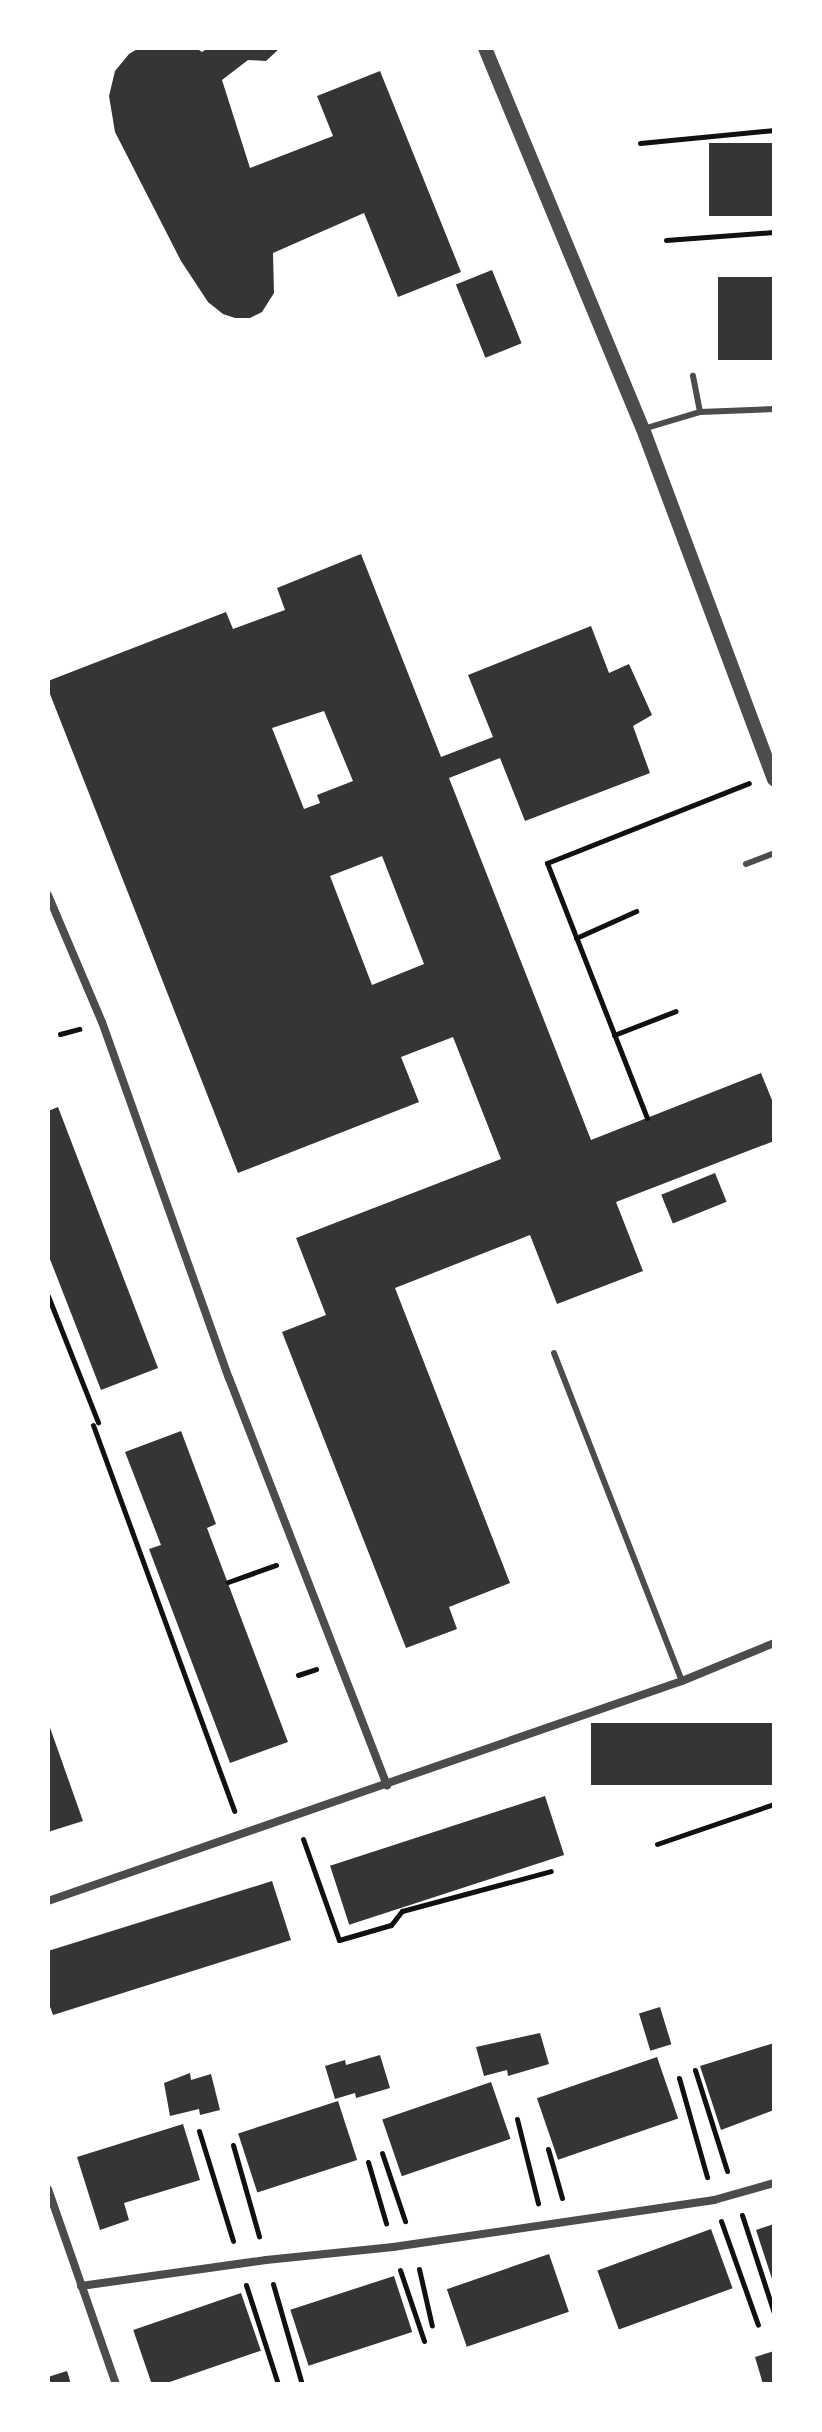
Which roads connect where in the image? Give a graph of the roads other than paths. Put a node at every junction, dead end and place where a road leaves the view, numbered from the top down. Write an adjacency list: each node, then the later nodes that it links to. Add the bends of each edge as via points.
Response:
1 (485, 48): 5 (street)
2 (693, 376): 4 (lane)
3 (774, 409): 4 (lane)
4 (700, 412): 5 (lane)
5 (643, 429): 6 (street)
6 (773, 777)
7 (774, 853): 8 (lane)
8 (746, 864)
9 (48, 895): 13 (street, via 102,1022 229,1378)
10 (554, 1353): 12 (lane)
11 (774, 1643): 12 (street)
12 (682, 1681): 13 (street)
13 (387, 1785): 14 (street)
14 (48, 1901)
15 (774, 2183): 17 (street, via 714,2200 569,2222)
16 (48, 2189): 17 (street)
17 (81, 2286): 18 (street)
18 (116, 2384)

